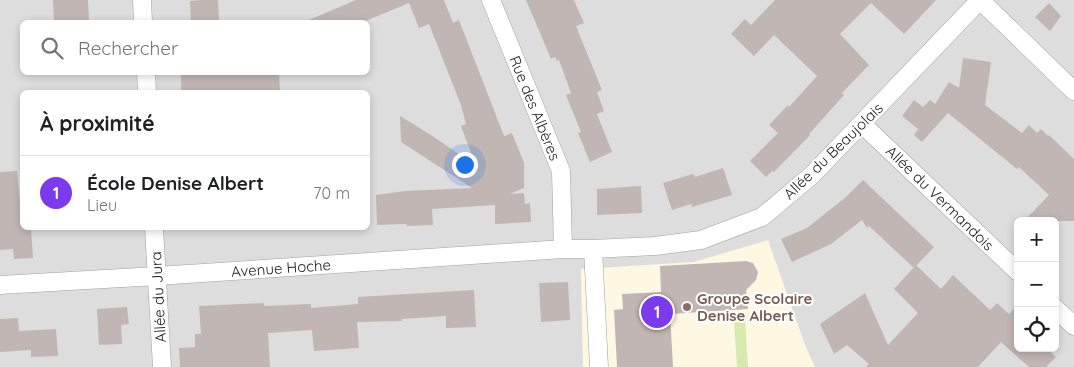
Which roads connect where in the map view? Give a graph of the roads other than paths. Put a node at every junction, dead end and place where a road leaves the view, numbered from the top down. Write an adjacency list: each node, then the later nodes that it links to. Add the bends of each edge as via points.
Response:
1 (142, 0): 4 (street)
2 (491, 0): 10 (street, Rue des Albères, via 561,171)
3 (980, 0): 7 (street); 8 (street, Allée du Beaujolais)
4 (143, 20)
5 (146, 75): 6 (street)
6 (147, 90)
7 (1074, 91)
8 (862, 124): 11 (street, Allée du Beaujolais, via 812,175 762,217 701,240); 12 (street, Allée du Vermandois)
9 (154, 230): 13 (street, Allée du Jura)
10 (563, 249): 11 (street, Allée du Beaujolais); 13 (street, Avenue Hoche)
11 (593, 249): 18 (street)
12 (1014, 268)
13 (156, 276): 14 (street, Avenue Hoche); 17 (street, Allée du Jura)
14 (0, 285)
15 (1059, 312): 16 (street)
16 (1074, 326)
17 (162, 367)
18 (598, 367)

